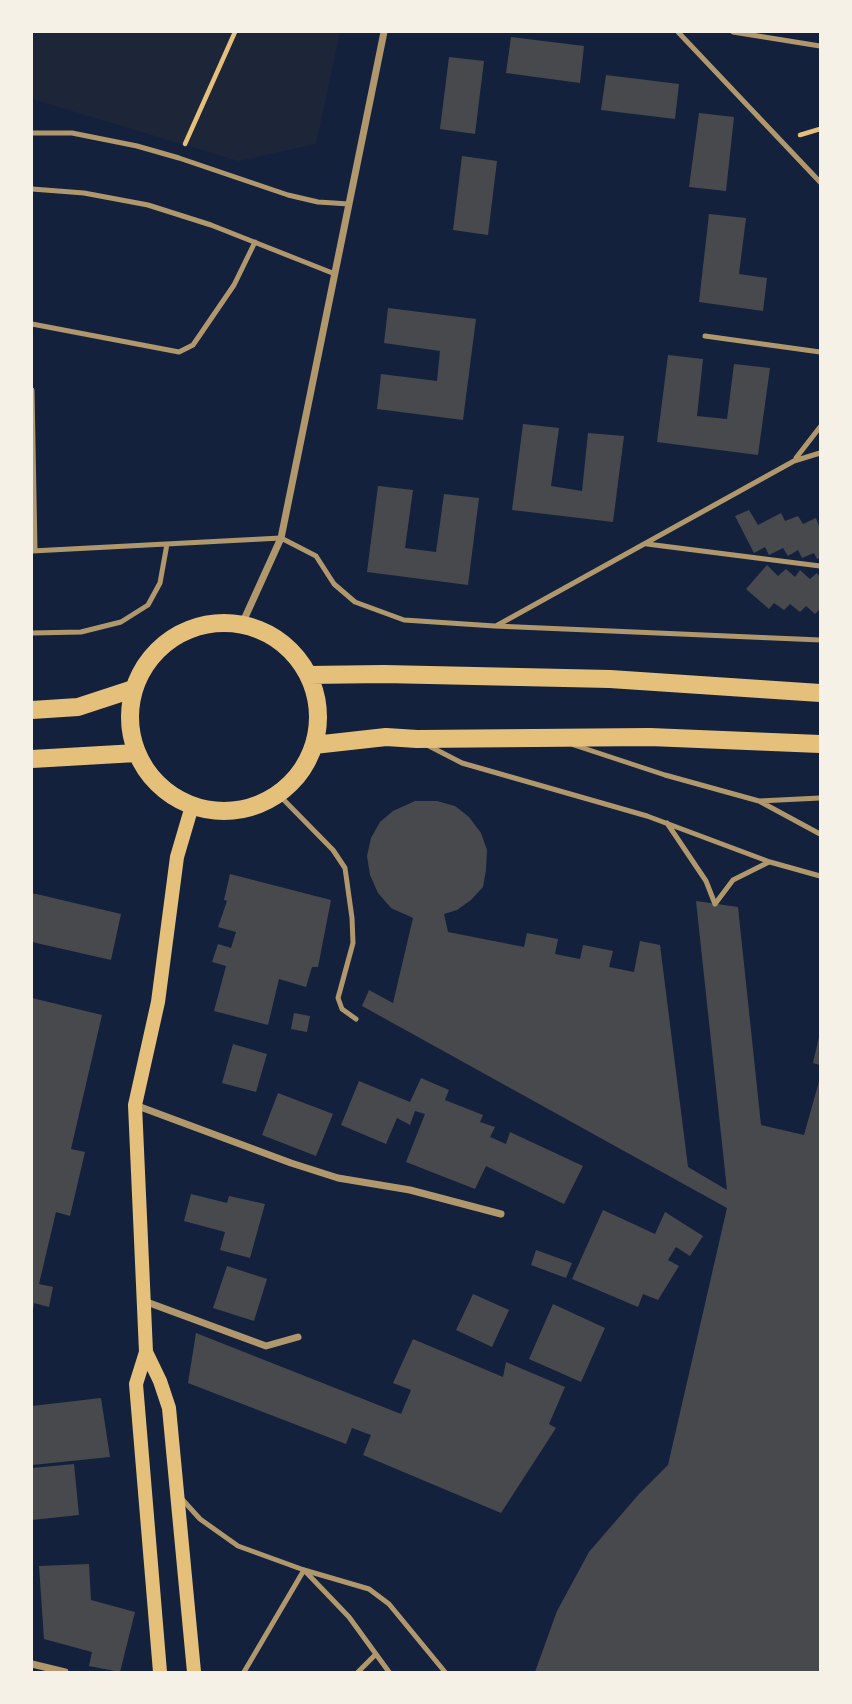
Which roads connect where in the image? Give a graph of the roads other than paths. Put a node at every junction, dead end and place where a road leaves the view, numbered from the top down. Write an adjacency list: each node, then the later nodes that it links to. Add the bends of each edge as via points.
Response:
1 (384, 32): 8 (street)
2 (678, 32): 6 (lane)
3 (733, 32): 4 (lane)
4 (821, 46)
5 (32, 133): 8 (lane, via 72,134 137,146 288,195)
6 (821, 182)
7 (32, 189): 9 (lane, via 148,205)
8 (349, 204): 10 (street)
9 (255, 242): 10 (lane); 11 (lane, via 193,345 179,352)
10 (335, 274): 19 (street)
11 (32, 324)
12 (705, 336): 13 (lane)
13 (820, 353)
14 (32, 390): 16 (lane)
15 (821, 427): 18 (lane)
16 (32, 449): 22 (lane)
17 (821, 453): 18 (lane)
18 (794, 461): 21 (lane)
19 (281, 538): 20 (lane); 24 (street); 25 (lane, via 316,556 334,584 355,602 404,620)
20 (167, 544): 22 (lane); 26 (lane, via 160,583 148,605 121,622 81,632)
21 (645, 544): 23 (lane); 25 (lane)
22 (33, 551)
23 (821, 566)
24 (242, 624): 28 (main road, via 281,642); 29 (main road, via 204,625 169,639 143,666)
25 (495, 626): 27 (lane)
26 (32, 633)
27 (821, 640)
28 (308, 675): 30 (main road, via 597,678); 35 (main road, via 318,710)
29 (133, 689): 31 (main road, via 78,707); 36 (main road, via 129,722)
30 (821, 693)
31 (32, 710)
32 (551, 737): 33 (main road); 34 (main road); 40 (lane)
33 (417, 739): 35 (main road, via 386,737); 42 (lane, via 462,764)
34 (821, 744)
35 (314, 745): 38 (main road, via 300,773)
36 (136, 753): 37 (main road); 41 (main road, via 153,780)
37 (32, 759)
38 (278, 794): 41 (main road, via 237,811); 46 (lane, via 345,868 353,943 338,998 342,1009)
39 (821, 798): 40 (lane)
40 (759, 801): 43 (lane)
41 (192, 806): 47 (main road, via 177,857 158,1002)
42 (667, 823): 44 (lane); 44 (lane, via 700,871 715,905 733,880)
43 (821, 834)
44 (770, 862): 45 (lane)
45 (821, 876)
46 (356, 1019)
47 (135, 1105): 48 (street, via 338,1178 410,1190); 49 (main road)
48 (501, 1214)
49 (144, 1301): 50 (street, via 266,1346); 51 (main road)
50 (298, 1337)
51 (146, 1352): 52 (main road, via 169,1408); 57 (main road, via 136,1384)
52 (178, 1495): 53 (lane, via 200,1519 238,1546); 58 (main road)
53 (303, 1570): 54 (lane, via 349,1617); 59 (lane); 62 (lane, via 369,1589 389,1604)
54 (376, 1654): 60 (lane); 61 (lane)
55 (32, 1664): 56 (street)
56 (65, 1672)
57 (160, 1672)
58 (194, 1672)
59 (244, 1672)
60 (358, 1672)
61 (389, 1672)
62 (445, 1672)

